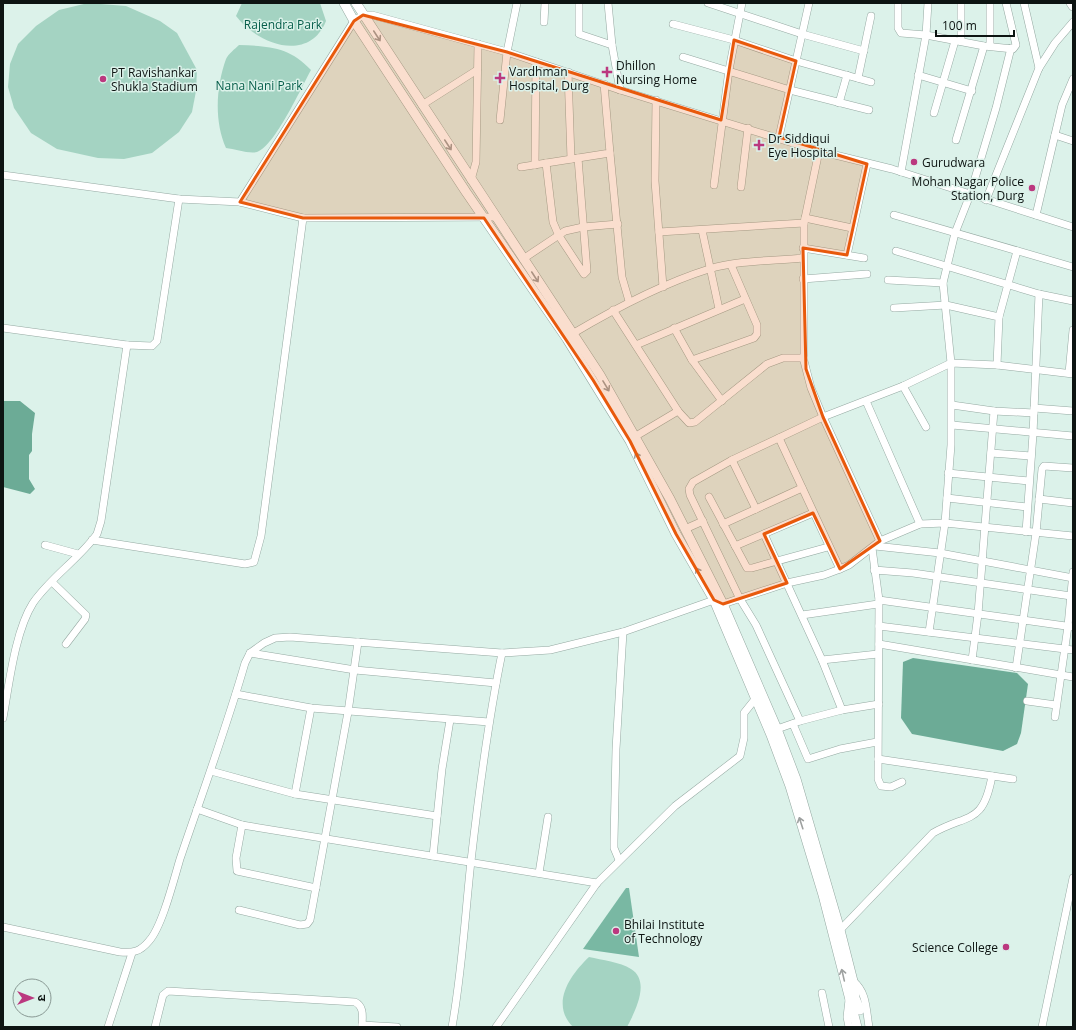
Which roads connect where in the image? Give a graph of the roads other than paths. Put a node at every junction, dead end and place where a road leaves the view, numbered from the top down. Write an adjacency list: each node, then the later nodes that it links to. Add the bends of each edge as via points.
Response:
1 (344, 3): 21 (main road)
2 (356, 3): 19 (main road)
3 (517, 3): 34 (street)
4 (545, 3): 22 (street)
5 (579, 3): 30 (street, via 579,34)
6 (608, 3): 30 (street)
7 (708, 3): 18 (street)
8 (809, 3): 25 (street)
9 (898, 3): 26 (street, via 899,31 905,34)
10 (928, 3): 26 (street)
11 (961, 3): 28 (street)
12 (990, 3): 31 (street)
13 (1006, 3): 32 (street, via 1016,45)
14 (1024, 3): 38 (street)
15 (1071, 3): 17 (main road)
16 (742, 5): 18 (street)
17 (1073, 6)
18 (740, 14): 25 (street); 27 (street)
19 (363, 15): 21 (street); 29 (street, via 372,15); 54 (main road, one-way to 54)
20 (871, 16): 33 (street)
21 (354, 21): 79 (street); 84 (main road)
22 (544, 22)
23 (1073, 22): 38 (street)
24 (673, 24): 27 (street)
25 (802, 34): 33 (street); 36 (street)
26 (926, 35): 28 (street); 43 (street)
27 (734, 40): 36 (street); 40 (street)
28 (958, 41): 31 (street); 47 (street)
29 (478, 44): 34 (street); 39 (street)
30 (612, 45): 49 (street)
31 (987, 46): 32 (street); 51 (street)
32 (1011, 48): 76 (street)
33 (864, 51): 44 (street)
34 (507, 52): 37 (street); 57 (street)
35 (683, 57): 40 (street)
36 (796, 61): 42 (street); 50 (street)
37 (536, 62): 41 (street); 69 (street)
38 (1039, 68): 78 (street)
39 (477, 70): 54 (street); 73 (street, via 476,162)
40 (729, 70): 50 (street); 58 (street)
41 (568, 72): 48 (street); 66 (street)
42 (847, 75): 44 (street); 53 (street)
43 (918, 75): 47 (street); 71 (street)
44 (858, 78): 46 (street)
45 (1073, 79): 60 (street, via 1062,105)
46 (871, 82)
47 (944, 82): 51 (street); 56 (street)
48 (604, 84): 49 (street); 65 (street)
49 (620, 90): 52 (street)
50 (790, 90): 53 (street); 61 (street)
51 (972, 91): 62 (street)
52 (656, 100): 58 (street); 91 (street, via 655,181)
53 (839, 103): 55 (street)
54 (422, 105): 73 (main road, one-way to 73)
55 (869, 110)
56 (934, 113)
57 (500, 120)
58 (721, 120): 59 (street); 74 (street)
59 (748, 128): 61 (street); 75 (street)
60 (1055, 135): 63 (street); 81 (street)
61 (779, 137): 64 (street)
62 (956, 140)
63 (1073, 141)
64 (819, 151): 68 (street); 85 (street)
65 (610, 153): 66 (street); 86 (street)
66 (574, 158): 67 (street); 87 (street)
67 (546, 163): 69 (street); 93 (street, via 550,209)
68 (867, 164): 71 (street); 89 (street)
69 (535, 165): 70 (street)
70 (521, 167)
71 (901, 172): 76 (street)
72 (3, 175): 77 (street)
73 (471, 180): 82 (main road)
74 (714, 185)
75 (741, 187)
76 (970, 194): 78 (street); 92 (street)
77 (179, 199): 79 (street); 124 (street, via 157,341 152,346)
78 (986, 200): 81 (street)
79 (240, 202): 83 (street)
80 (894, 215): 92 (street)
81 (1036, 215): 88 (street)
82 (497, 217): 84 (street); 100 (main road)
83 (303, 218): 84 (street); 173 (street, via 260,536 254,562 245,564)
84 (484, 218): 193 (main road, one-way to 84, via 676,534 630,441 567,339)
85 (804, 220): 89 (street); 90 (street); 94 (street)
86 (618, 224): 87 (street); 113 (street, via 622,277)
87 (584, 227): 93 (street, via 565,231); 93 (street, via 586,274 582,273)
88 (1073, 227)
89 (852, 228): 97 (street)
90 (702, 230): 91 (street); 104 (street)
91 (659, 232): 110 (street)
92 (955, 233): 96 (street); 102 (street)
93 (559, 236): 100 (street)
94 (803, 248): 97 (street); 98 (street)
95 (896, 251): 102 (street)
96 (1017, 251): 103 (street); 109 (street)
97 (847, 255): 99 (street)
98 (803, 258): 101 (street); 106 (street)
99 (864, 258)
100 (523, 259): 123 (main road, one-way to 123)
101 (730, 265): 104 (street); 112 (street)
102 (946, 265): 108 (street); 109 (street)
103 (1073, 267)
104 (710, 269): 110 (street); 117 (street)
105 (867, 274): 106 (street)
106 (803, 279): 127 (street)
107 (888, 280): 108 (street)
108 (943, 283): 115 (street)
109 (1007, 284): 111 (street); 119 (street)
110 (663, 287): 113 (street)
111 (1039, 294): 114 (street); 130 (street)
112 (745, 299): 117 (street); 126 (street, via 757,325 756,336)
113 (629, 301): 118 (street)
114 (1073, 301)
115 (946, 306): 116 (street); 119 (street); 128 (street)
116 (894, 308)
117 (719, 309): 121 (street)
118 (613, 310): 123 (street); 125 (street)
119 (999, 316): 129 (street)
120 (3, 328): 124 (street)
121 (674, 328): 125 (street); 126 (street)
122 (1073, 330): 131 (street)
123 (572, 334): 145 (main road, one-way to 145)
124 (127, 345): 173 (street, via 100,521 97,534)
125 (636, 345): 136 (street)
126 (692, 360): 133 (street)
127 (804, 360): 133 (street, via 783,358 767,364); 140 (street, via 810,388)
128 (951, 363): 129 (street); 132 (street); 135 (street)
129 (997, 365): 130 (street)
130 (1036, 371): 131 (street); 138 (street)
131 (1071, 374)
132 (903, 386): 134 (street); 142 (street)
133 (722, 401): 136 (street, via 692,423 686,421)
134 (866, 401): 140 (street); 167 (street)
135 (952, 405): 137 (street); 141 (street)
136 (678, 411): 145 (street)
137 (994, 411): 138 (street); 143 (street)
138 (1034, 411): 139 (street); 144 (street)
139 (1073, 411)
140 (823, 417): 147 (street); 175 (street)
141 (952, 425): 143 (street); 152 (street)
142 (926, 427)
143 (993, 429): 144 (street); 148 (street)
144 (1033, 434): 146 (street); 149 (street)
145 (636, 436): 165 (main road)
146 (1073, 436)
147 (779, 438): 150 (street); 155 (street)
148 (991, 452): 149 (street); 153 (street)
149 (1031, 456): 154 (street)
150 (732, 460): 162 (street); 165 (street, via 690,485)
151 (1073, 468): 158 (street, via 1042,467)
152 (948, 473): 153 (street); 157 (street)
153 (989, 477): 154 (street); 159 (street)
154 (1029, 481): 161 (street)
155 (802, 488): 162 (street); 163 (street)
156 (709, 497): 166 (street)
157 (947, 498): 159 (street); 164 (street)
158 (1039, 499): 160 (street); 170 (street)
159 (987, 503): 161 (street); 168 (street)
160 (1073, 503)
161 (1028, 507): 169 (street)
162 (756, 509): 166 (street)
163 (813, 513): 171 (street); 177 (street)
164 (945, 523): 167 (street); 168 (street); 178 (street)
165 (695, 524): 192 (street); 193 (main road)
166 (723, 524): 176 (street)
167 (920, 524): 175 (street)
168 (985, 527): 169 (street); 181 (street)
169 (1026, 532): 170 (street)
170 (1036, 533): 172 (street); 184 (street)
171 (764, 534): 176 (street); 180 (street)
172 (1073, 536)
173 (92, 540): 179 (street)
174 (45, 545): 179 (street)
175 (876, 545): 178 (street); 182 (street); 183 (street)
176 (735, 546): 180 (street, via 747,568)
177 (828, 547): 180 (street); 182 (street)
178 (940, 553): 181 (street); 186 (street)
179 (78, 554): 187 (street)
180 (777, 561): 188 (street)
181 (981, 561): 184 (street); 189 (street)
182 (840, 569): 188 (street)
183 (874, 570): 186 (street); 194 (street)
184 (1029, 570): 185 (street); 190 (street)
185 (1073, 576): 191 (street)
186 (937, 577): 189 (street); 195 (street)
187 (52, 582): 206 (street, via 86,615 85,620); 229 (street, via 33,604 25,620 16,648)
188 (787, 583): 192 (street); 197 (street)
189 (980, 584): 190 (street); 196 (street)
190 (1028, 591): 191 (street); 198 (street)
191 (1072, 596): 200 (street)
192 (740, 599): 193 (street); 232 (street, via 756,625)
193 (719, 602): 201 (street); 221 (main road); 233 (main road)
194 (878, 602): 195 (street); 197 (street); 199 (street)
195 (932, 607): 196 (street); 202 (street)
196 (978, 614): 198 (street); 203 (street)
197 (802, 615): 213 (street)
198 (1023, 620): 200 (street); 205 (street)
199 (879, 626): 202 (street); 207 (street)
200 (1071, 627): 208 (street)
201 (623, 632): 211 (street, via 550,650); 248 (street, via 614,841 614,848)
202 (929, 632): 203 (street)
203 (975, 638): 205 (street); 214 (street)
204 (358, 642): 210 (street, via 310,637 275,638); 211 (street); 216 (street)
205 (1020, 643): 208 (street); 215 (street)
206 (66, 644)
207 (879, 644): 212 (street); 214 (street)
208 (1065, 649): 209 (street); 217 (street)
209 (1073, 650)
210 (250, 653): 216 (street); 220 (street)
211 (502, 653): 219 (street)
212 (878, 654): 213 (street); 223 (street)
213 (822, 660): 226 (street)
214 (972, 660): 215 (street)
215 (1016, 668): 217 (street)
216 (355, 670): 219 (street); 227 (street)
217 (1061, 675): 218 (street); 224 (street)
218 (1073, 677)
219 (496, 682): 231 (street)
220 (236, 694): 225 (street); 236 (street)
221 (756, 698): 248 (street, via 744,713 744,738 740,756 675,806); 260 (main road, one-way to 221, via 823,895 790,786)
222 (1027, 701): 224 (street)
223 (879, 704): 226 (street); 234 (street)
224 (1056, 705): 228 (street)
225 (311, 708): 227 (street); 240 (street)
226 (842, 710): 232 (street)
227 (348, 712): 230 (street); 241 (street)
228 (1055, 717)
229 (3, 718)
230 (450, 720): 231 (street); 243 (street)
231 (489, 722): 249 (street)
232 (797, 722): 233 (street); 234 (street, via 808,759 840,749)
233 (777, 729): 256 (main road, via 796,779)
234 (877, 742): 235 (street)
235 (878, 759): 237 (street); 239 (street, via 878,779 881,786 890,787)
236 (211, 771): 240 (street); 242 (street)
237 (992, 776): 238 (street); 256 (street, via 986,802 982,808 963,822 933,833)
238 (1013, 779)
239 (902, 782)
240 (295, 794): 241 (street)
241 (331, 799): 243 (street); 246 (street)
242 (197, 809): 245 (street); 257 (street, via 151,940 141,950)
243 (437, 816): 247 (street)
244 (548, 816): 250 (street)
245 (242, 825): 246 (street); 253 (street, via 236,858 237,871)
246 (325, 840): 247 (street); 253 (street)
247 (433, 856): 249 (street)
248 (620, 860): 252 (street)
249 (471, 862): 250 (street); 267 (street, via 465,935)
250 (539, 873): 252 (street)
251 (1073, 878): 263 (street)
252 (597, 883): 268 (street)
253 (316, 888): 254 (street, via 310,920 303,925)
254 (239, 910)
255 (3, 927): 257 (street)
256 (840, 930): 258 (main road)
257 (132, 953): 264 (street)
258 (853, 981): 261 (main road); 273 (street, via 864,993)
259 (822, 993): 269 (street)
260 (849, 1000): 261 (main road); 270 (street)
261 (857, 1011): 271 (main road); 272 (main road)
262 (362, 1026): 265 (street, via 361,1006 352,1002 168,991 164,995); 266 (street)
263 (1042, 1026)
264 (108, 1027)
265 (155, 1027)
266 (397, 1027)
267 (452, 1027)
268 (496, 1027)
269 (829, 1027)
270 (849, 1027)
271 (857, 1027)
272 (863, 1027)
273 (869, 1027)

